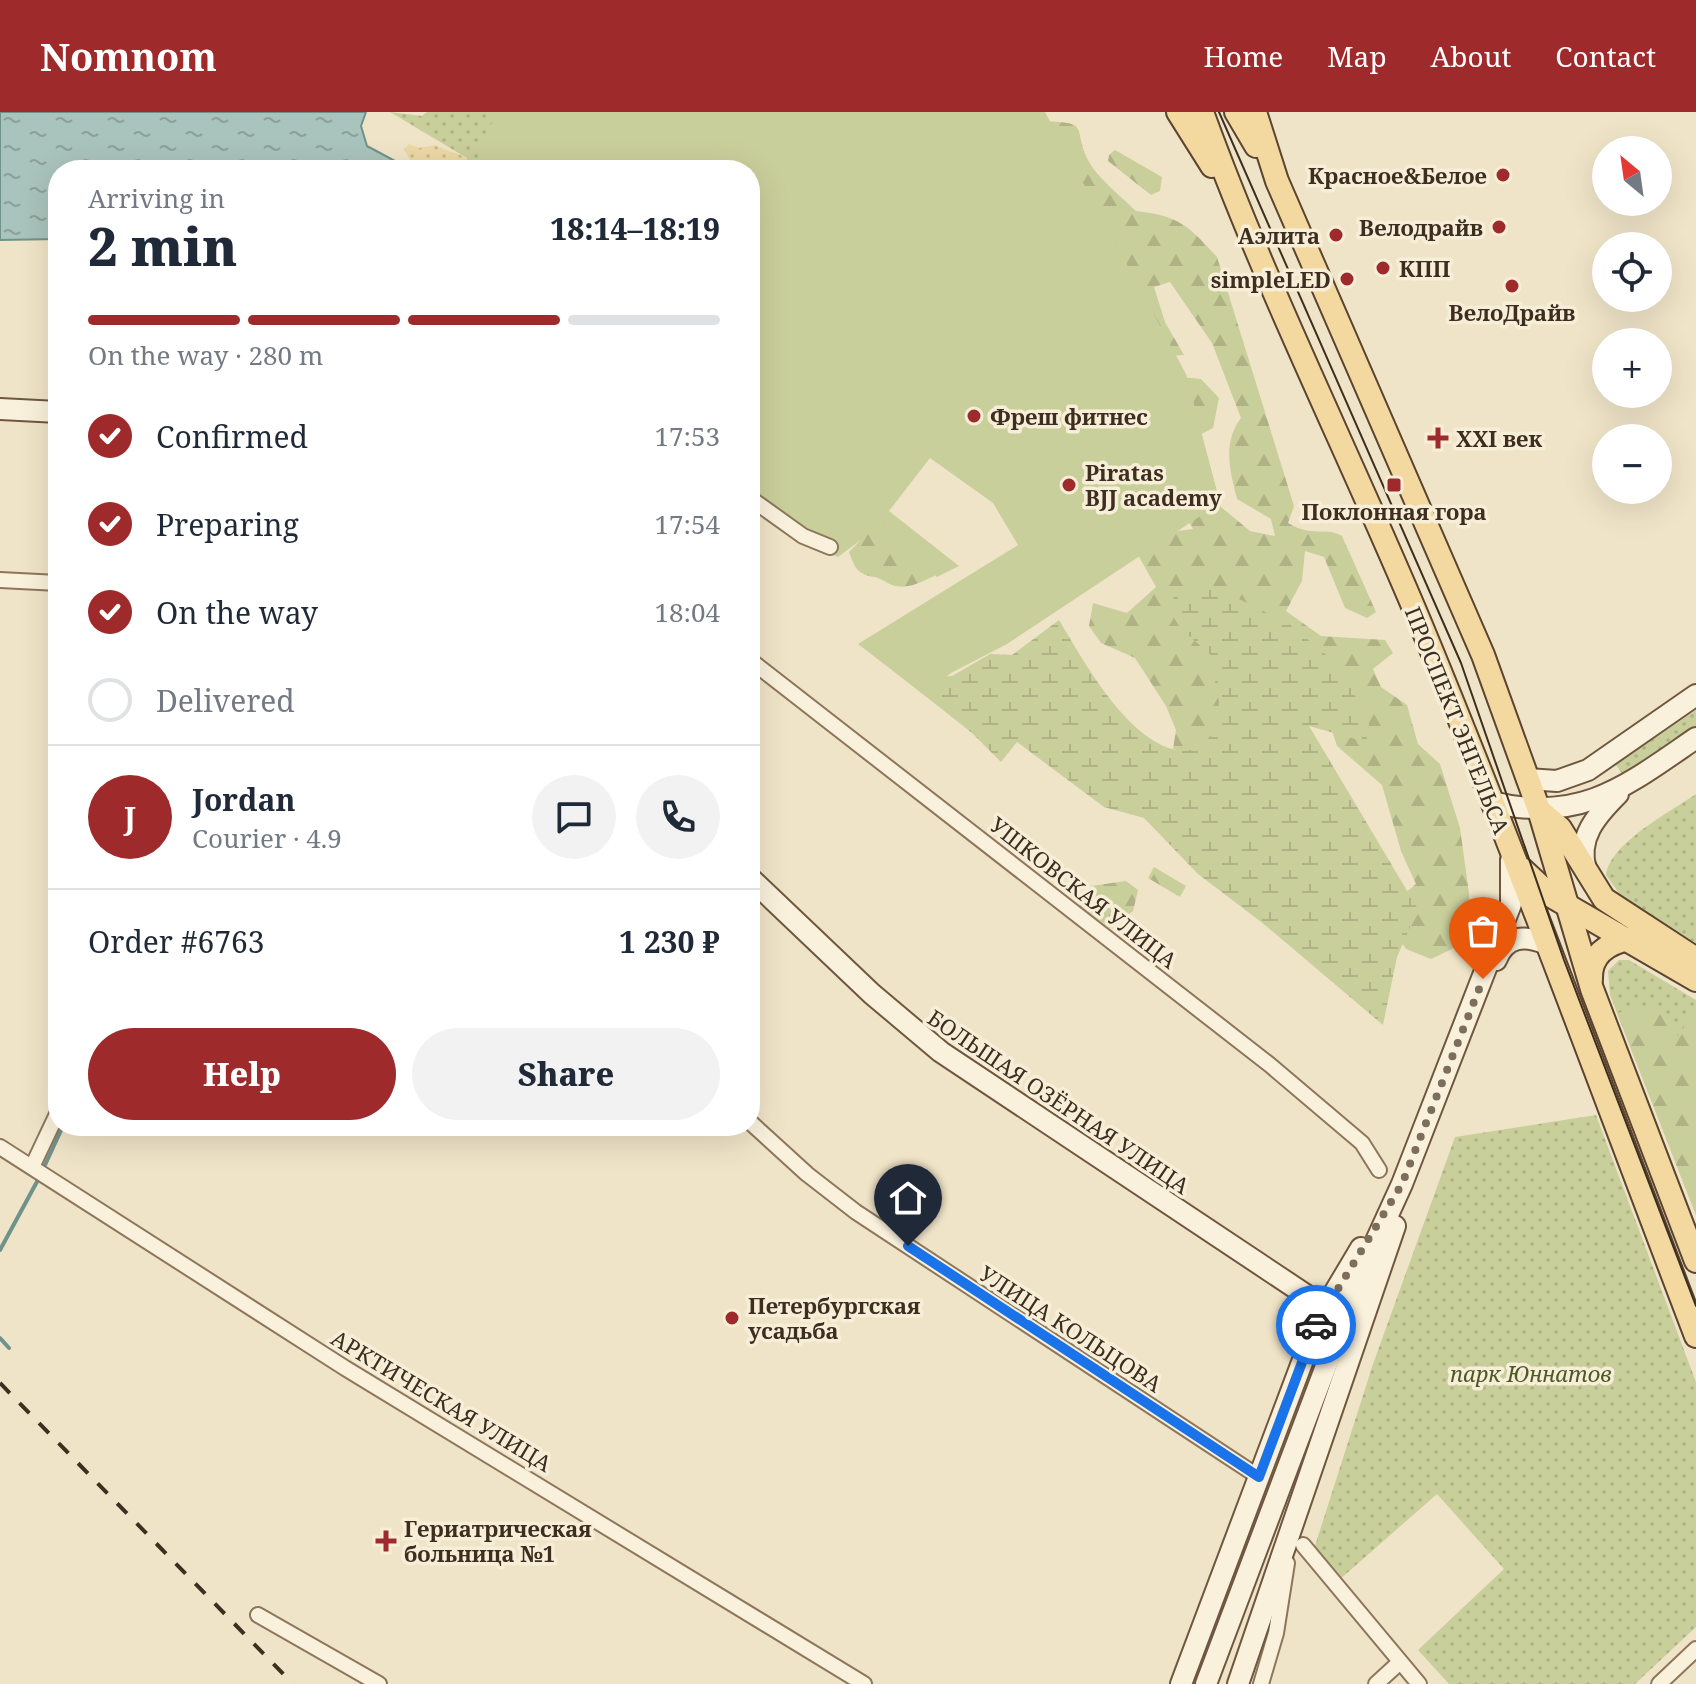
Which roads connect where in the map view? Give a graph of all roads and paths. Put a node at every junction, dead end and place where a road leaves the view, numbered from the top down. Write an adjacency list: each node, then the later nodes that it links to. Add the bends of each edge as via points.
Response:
1 (1178, 112): 6 (main road)
2 (1202, 112): 6 (main road, ПРОСПЕКТ ЭНГЕЛЬСА)
3 (1236, 112): 5 (main road)
4 (1255, 112): 5 (main road, ПРОСПЕКТ ЭНГЕЛЬСА)
5 (1277, 181): 16 (main road, ПРОСПЕКТ ЭНГЕЛЬСА, via 1483,655)
6 (1235, 201): 18 (main road, ПРОСПЕКТ ЭНГЕЛЬСА, via 1358,475)
7 (0, 409): 8 (main road)
8 (48, 411)
9 (760, 505): 10 (street, via 803,536)
10 (830, 547)
11 (0, 580): 12 (street)
12 (48, 582)
13 (760, 668): 33 (street, УШКОВСКАЯ УЛИЦА, via 1270,1065 1362,1143)
14 (1696, 695): 16 (main road, via 1588,770 1557,781)
15 (1696, 738): 17 (main road)
16 (1527, 779): 19 (main road, ПРОСПЕКТ ЭНГЕЛЬСА)
17 (1623, 788): 19 (main road, via 1578,806); 21 (main road, via 1588,829 1583,846)
18 (1491, 802): 19 (main road); 20 (main road, ПРОСПЕКТ ЭНГЕЛЬСА)
19 (1539, 810): 21 (main road, via 1560,828); 23 (main road, ПРОСПЕКТ ЭНГЕЛЬСА)
20 (1511, 856): 23 (main road, via 1539,888); 25 (main road, ПРОСПЕКТ ЭНГЕЛЬСА); 34 (main road, via 1511,904)
21 (1589, 881): 26 (main road, via 1604,899)
22 (760, 887): 36 (main road, БОЛЬШАЯ ОЗЁРНАЯ УЛИЦА, via 941,1052)
23 (1567, 903): 24 (main road); 28 (main road, ПРОСПЕКТ ЭНГЕЛЬСА)
24 (1630, 939): 27 (main road); 28 (main road, via 1603,949 1594,960)
25 (1547, 944): 37 (main road, ПРОСПЕКТ ЭНГЕЛЬСА); 39 (main road, via 1519,937 1501,947 1407,1190)
26 (1696, 959)
27 (1696, 980)
28 (1592, 989): 35 (main road, ПРОСПЕКТ ЭНГЕЛЬСА)
29 (760, 1131): 38 (street, УЛИЦА КОЛЬЦОВА, via 856,1212)
30 (48, 1133): 32 (street)
31 (0, 1147): 32 (street, АРКТИЧЕСКАЯ УЛИЦА)
32 (32, 1167): 44 (street, АРКТИЧЕСКАЯ УЛИЦА, via 345,1368)
33 (1379, 1170)
34 (1402, 1184): 36 (main road); 46 (main road, via 1360,1276)
35 (1696, 1261)
36 (1324, 1307): 38 (main road)
37 (1696, 1336)
38 (1259, 1477): 45 (main road)
39 (1297, 1539): 42 (street); 47 (main road); 48 (street)
40 (258, 1615): 43 (street)
41 (1696, 1649): 51 (street)
42 (1400, 1662): 49 (street); 50 (street)
43 (379, 1684)
44 (864, 1684)
45 (1181, 1684)
46 (1206, 1684)
47 (1238, 1684)
48 (1261, 1684)
49 (1376, 1684)
50 (1419, 1684)
51 (1659, 1684)

